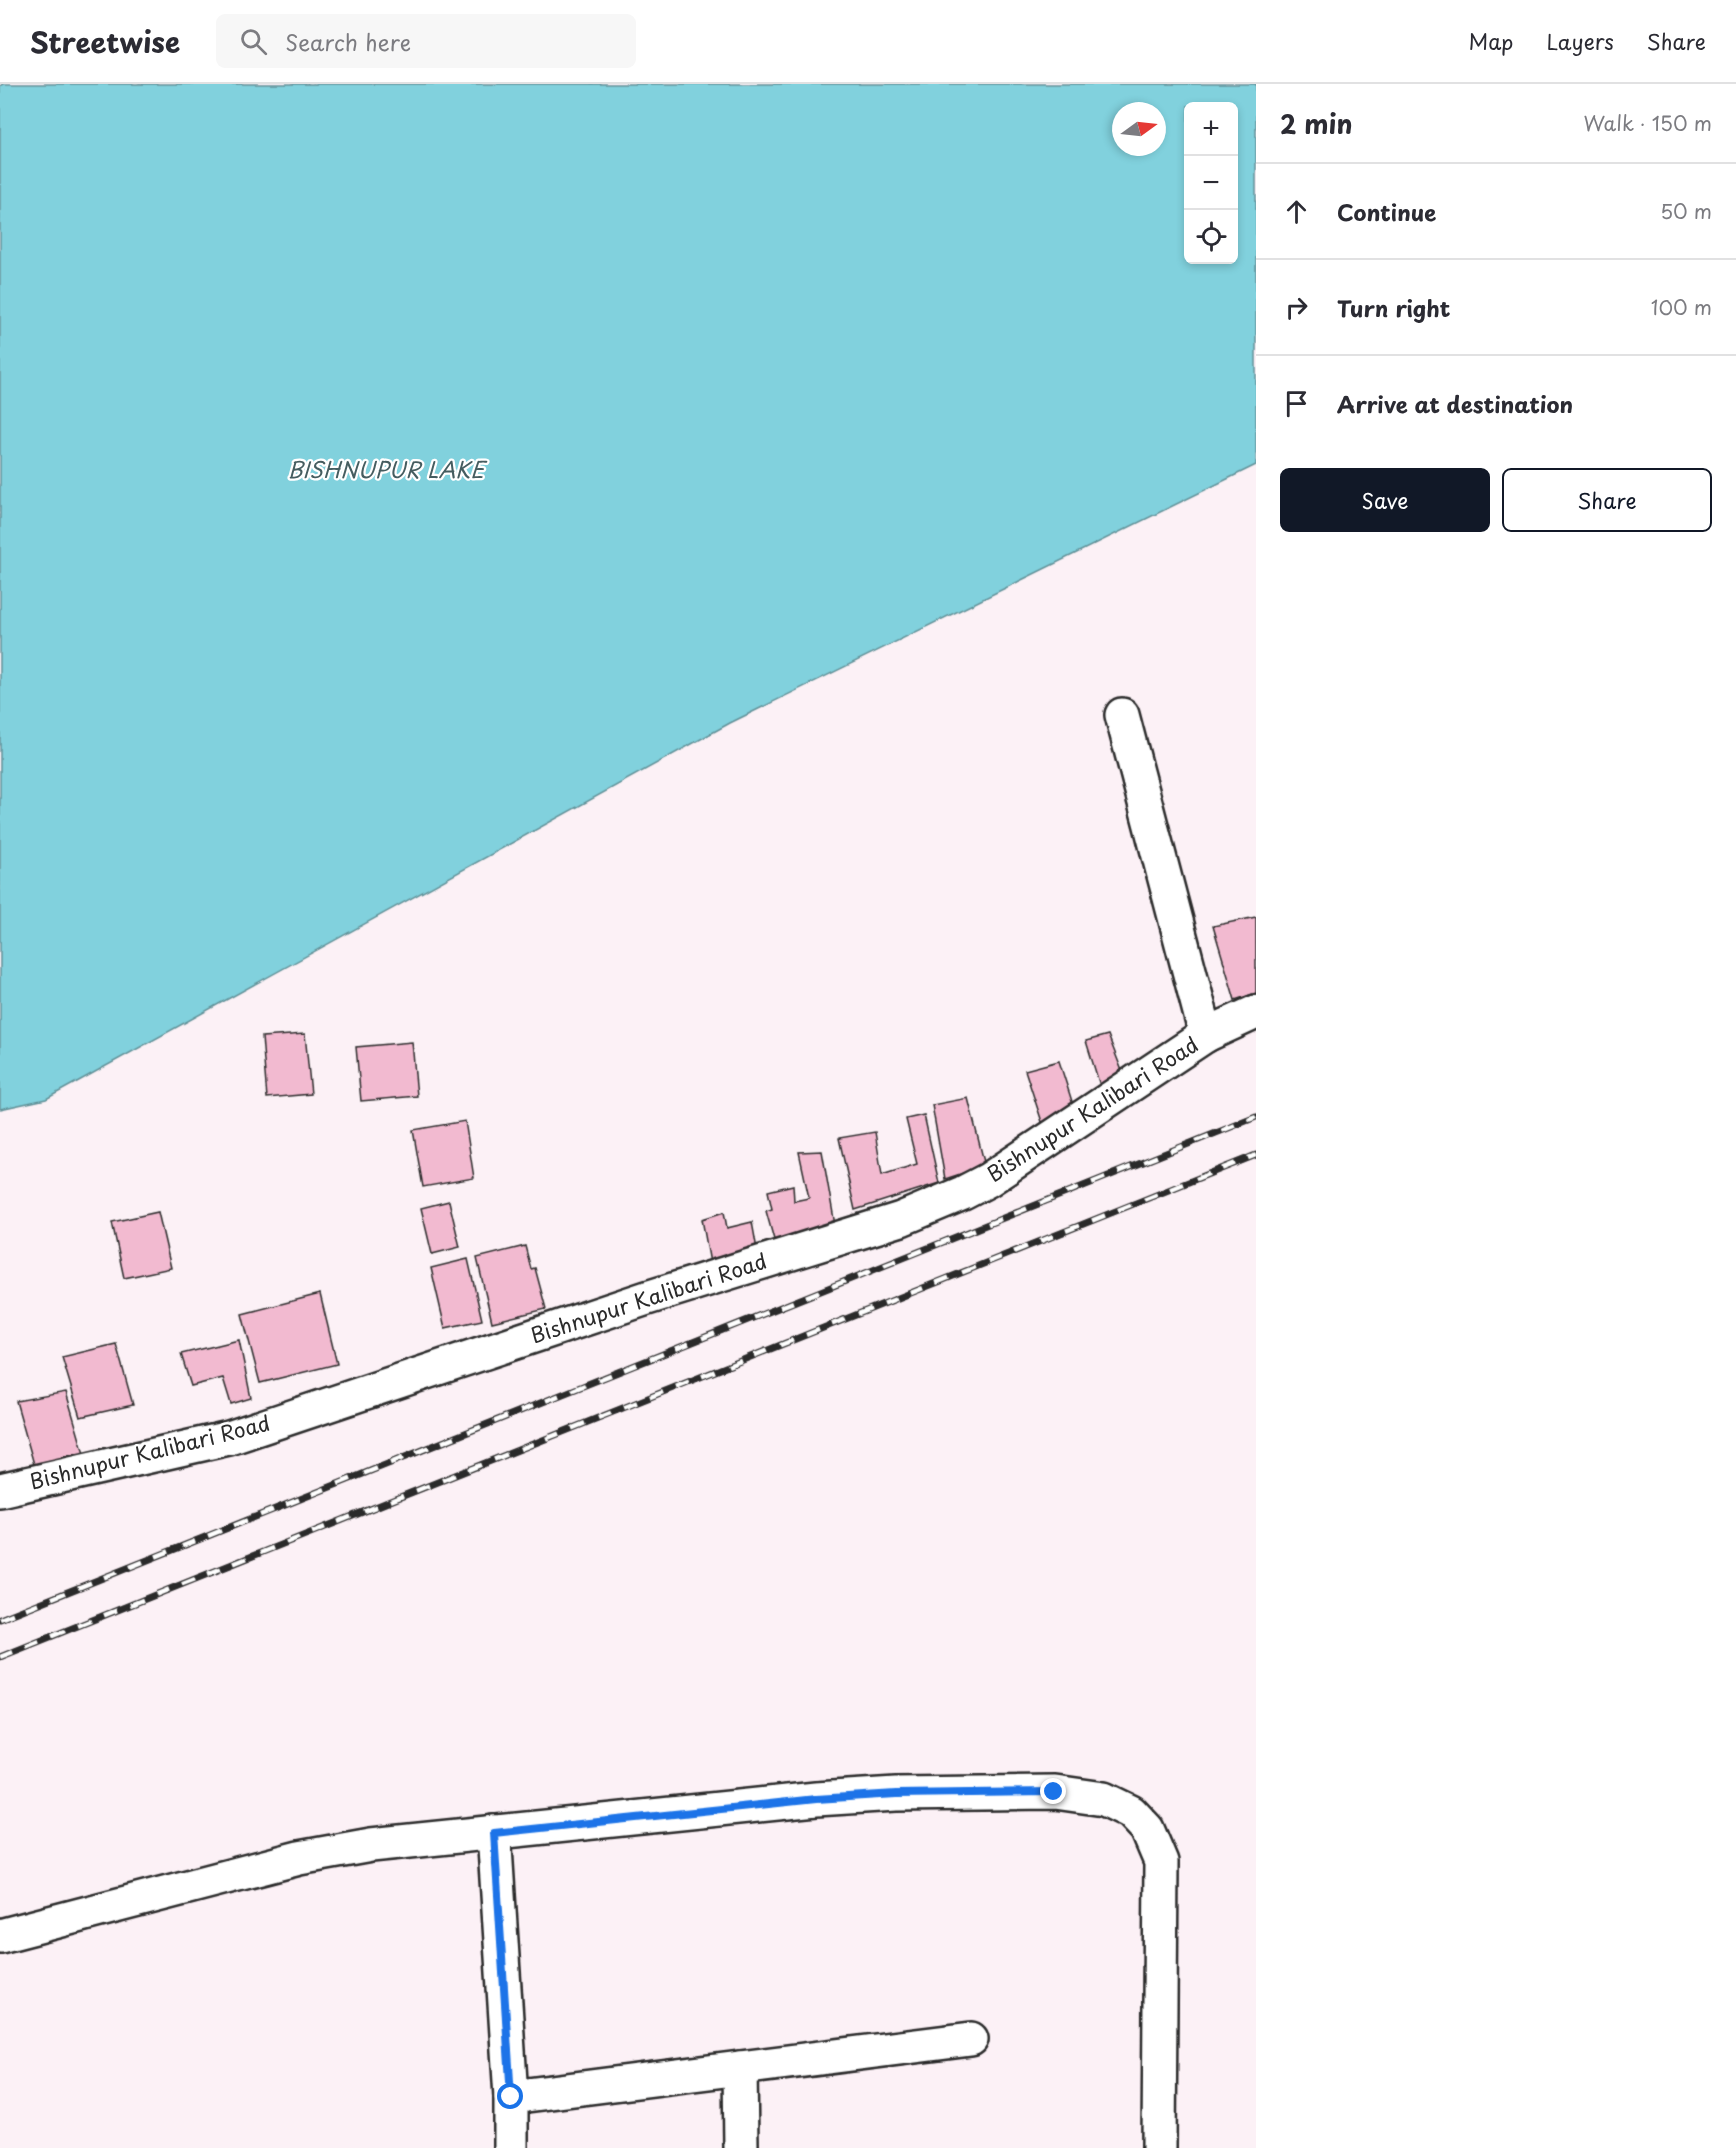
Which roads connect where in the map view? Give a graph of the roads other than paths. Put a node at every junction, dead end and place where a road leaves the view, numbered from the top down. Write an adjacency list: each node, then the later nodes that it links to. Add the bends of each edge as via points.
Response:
1 (1122, 715): 3 (street)
2 (1256, 1012): 3 (street, Bishnupur Kalibari Road)
3 (1206, 1035): 4 (street, Bishnupur Kalibari Road, via 988,1180 901,1219 647,1298 229,1438)
4 (0, 1491)
5 (494, 1833): 6 (street, via 371,1845 299,1858); 9 (street); 12 (street, via 896,1794 1054,1792 1104,1799 1131,1812 1147,1829 1161,1862)
6 (0, 1936)
7 (971, 2039): 8 (street)
8 (740, 2068): 9 (street); 11 (street)
9 (511, 2097): 10 (street)
10 (511, 2148)
11 (741, 2148)
12 (1159, 2148)

